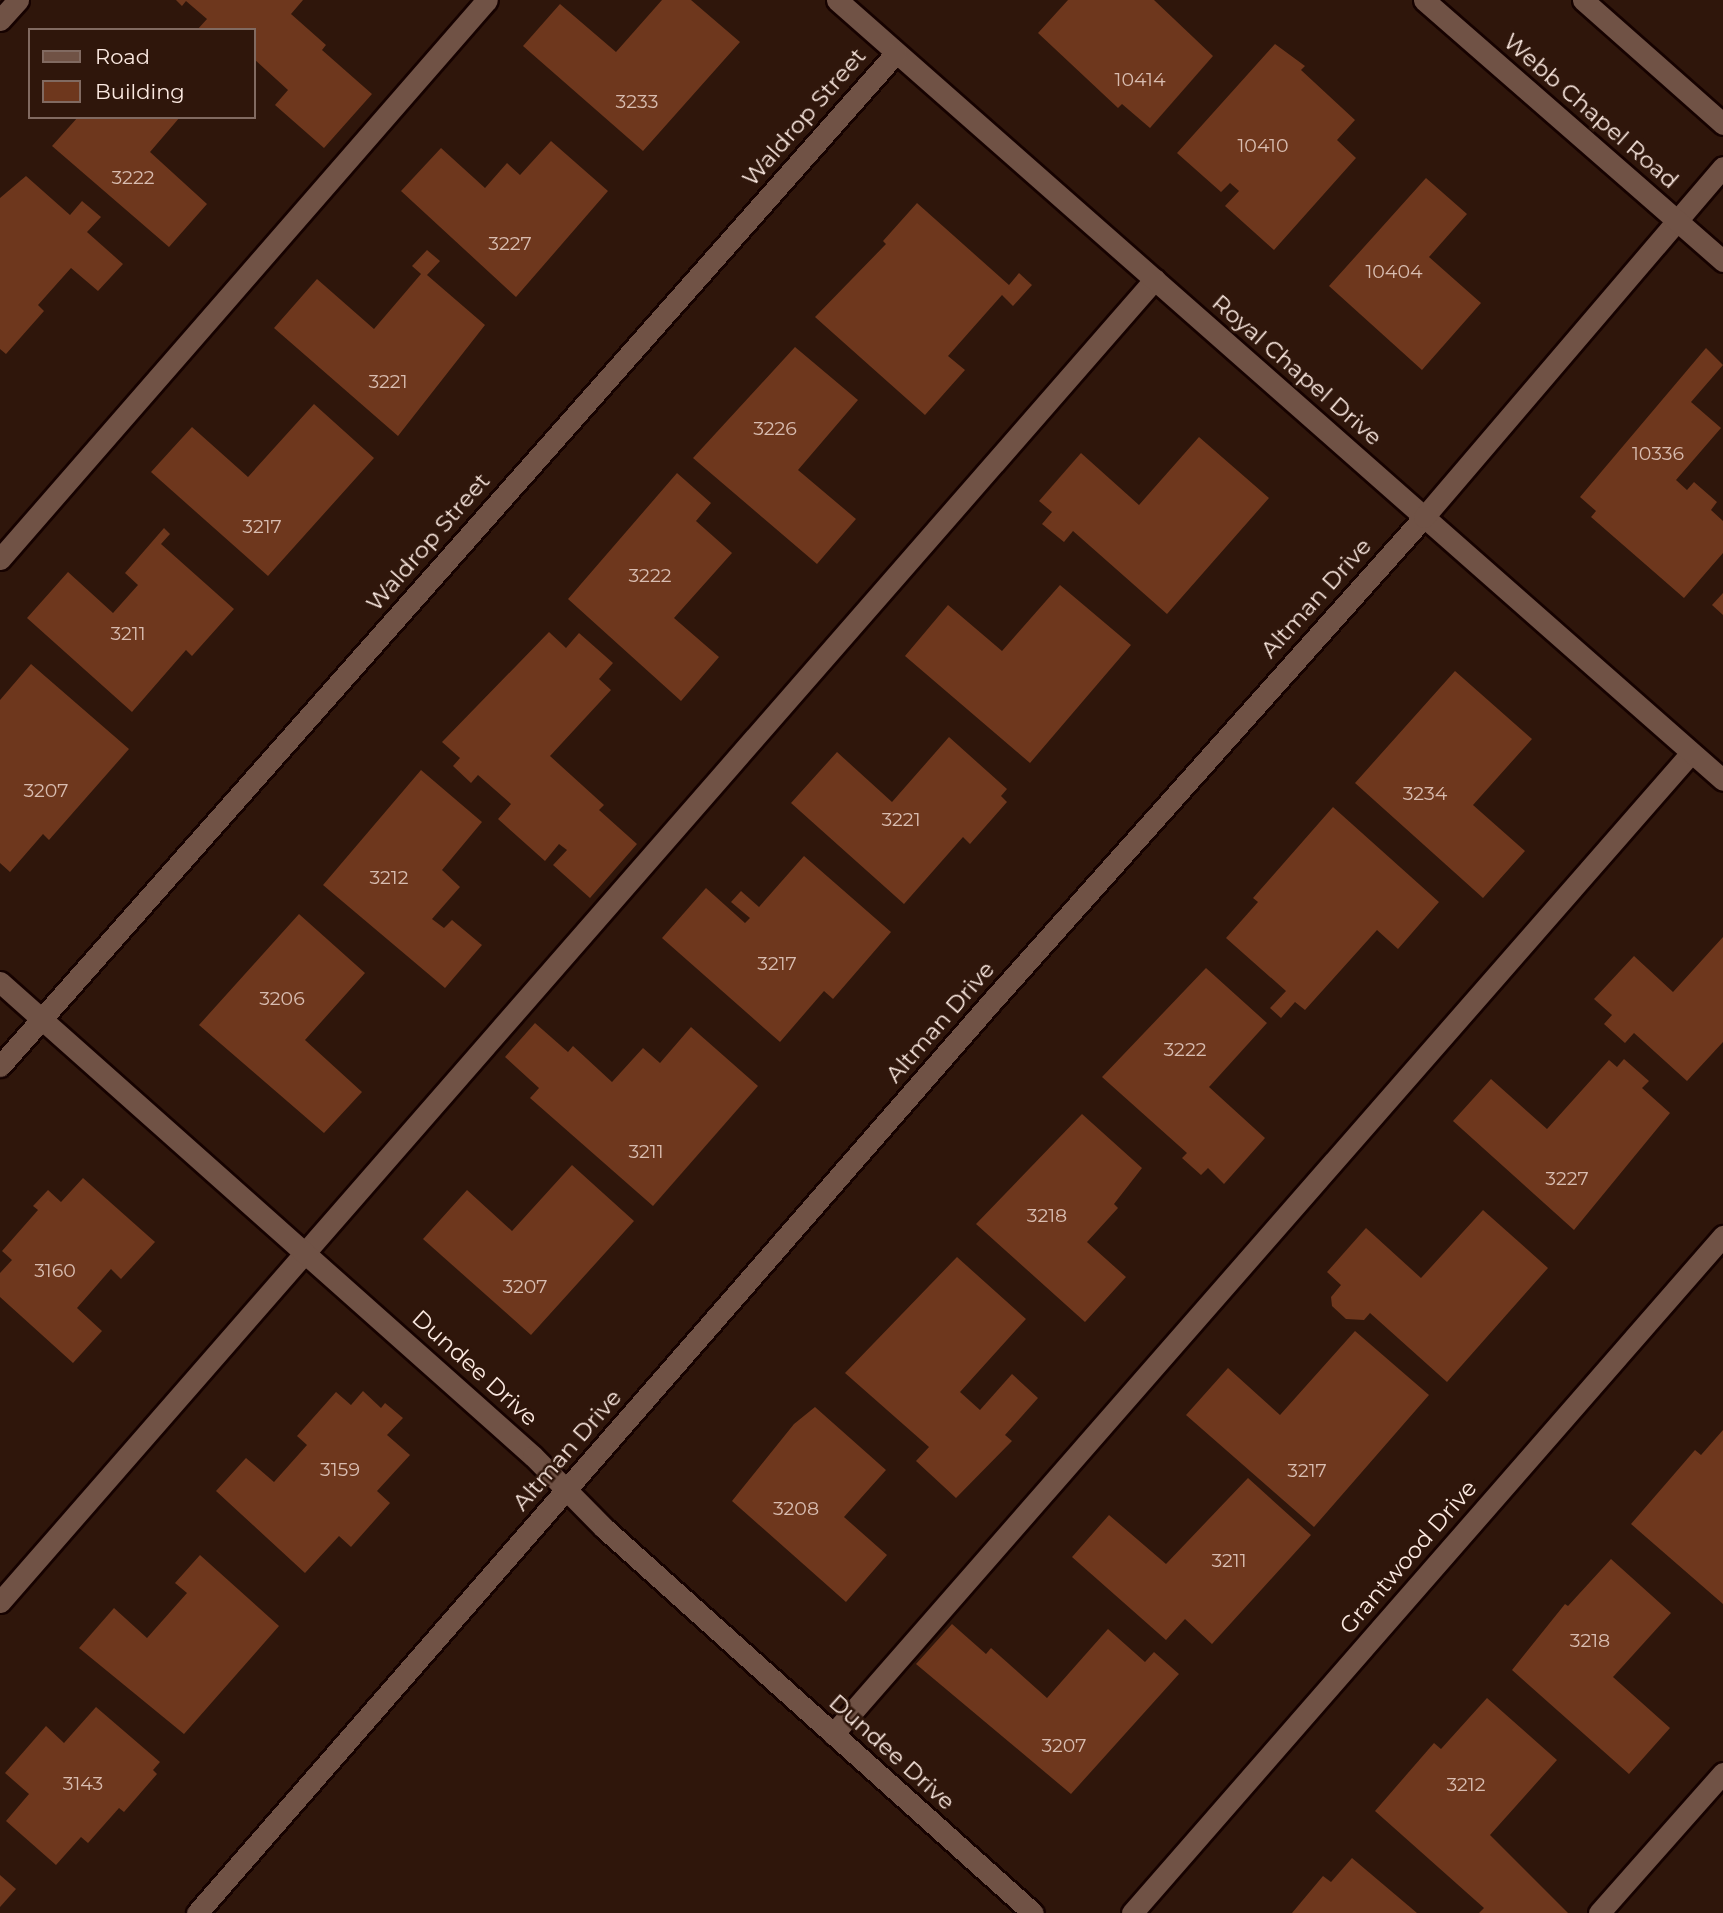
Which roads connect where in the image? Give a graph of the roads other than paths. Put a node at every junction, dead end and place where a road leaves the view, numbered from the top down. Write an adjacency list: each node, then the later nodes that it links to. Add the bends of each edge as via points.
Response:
1 (18, 0): 6 (street)
2 (487, 0): 14 (street)
3 (837, 0): 7 (street, Royal Chapel Drive)
4 (1424, 0): 10 (street, Webb Chapel Road)
5 (1583, 0): 8 (street)
6 (0, 20)
7 (895, 53): 12 (street, Royal Chapel Drive); 18 (street, Waldrop Street)
8 (1723, 124)
9 (1723, 167): 10 (street, Altman Drive)
10 (1677, 221): 11 (street, Webb Chapel Road); 13 (street, Altman Drive)
11 (1723, 261)
12 (1155, 279): 13 (street, Royal Chapel Drive); 21 (street)
13 (1424, 517): 15 (street, Royal Chapel Drive); 22 (street, Altman Drive, via 984,1011)
14 (0, 559)
15 (1691, 752): 16 (street, Royal Chapel Drive); 24 (street)
16 (1723, 780)
17 (0, 982): 18 (street, Dundee Drive)
18 (41, 1019): 19 (street, Waldrop Street); 21 (street, Dundee Drive)
19 (0, 1066)
20 (1723, 1236): 28 (street, Grantwood Drive)
21 (305, 1252): 22 (street, Dundee Drive); 23 (street)
22 (566, 1491): 24 (street, Dundee Drive); 26 (street, Altman Drive)
23 (0, 1602)
24 (833, 1734): 27 (street, Dundee Drive)
25 (1723, 1773): 29 (street)
26 (197, 1913)
27 (1033, 1913)
28 (1132, 1913)
29 (1599, 1913)

